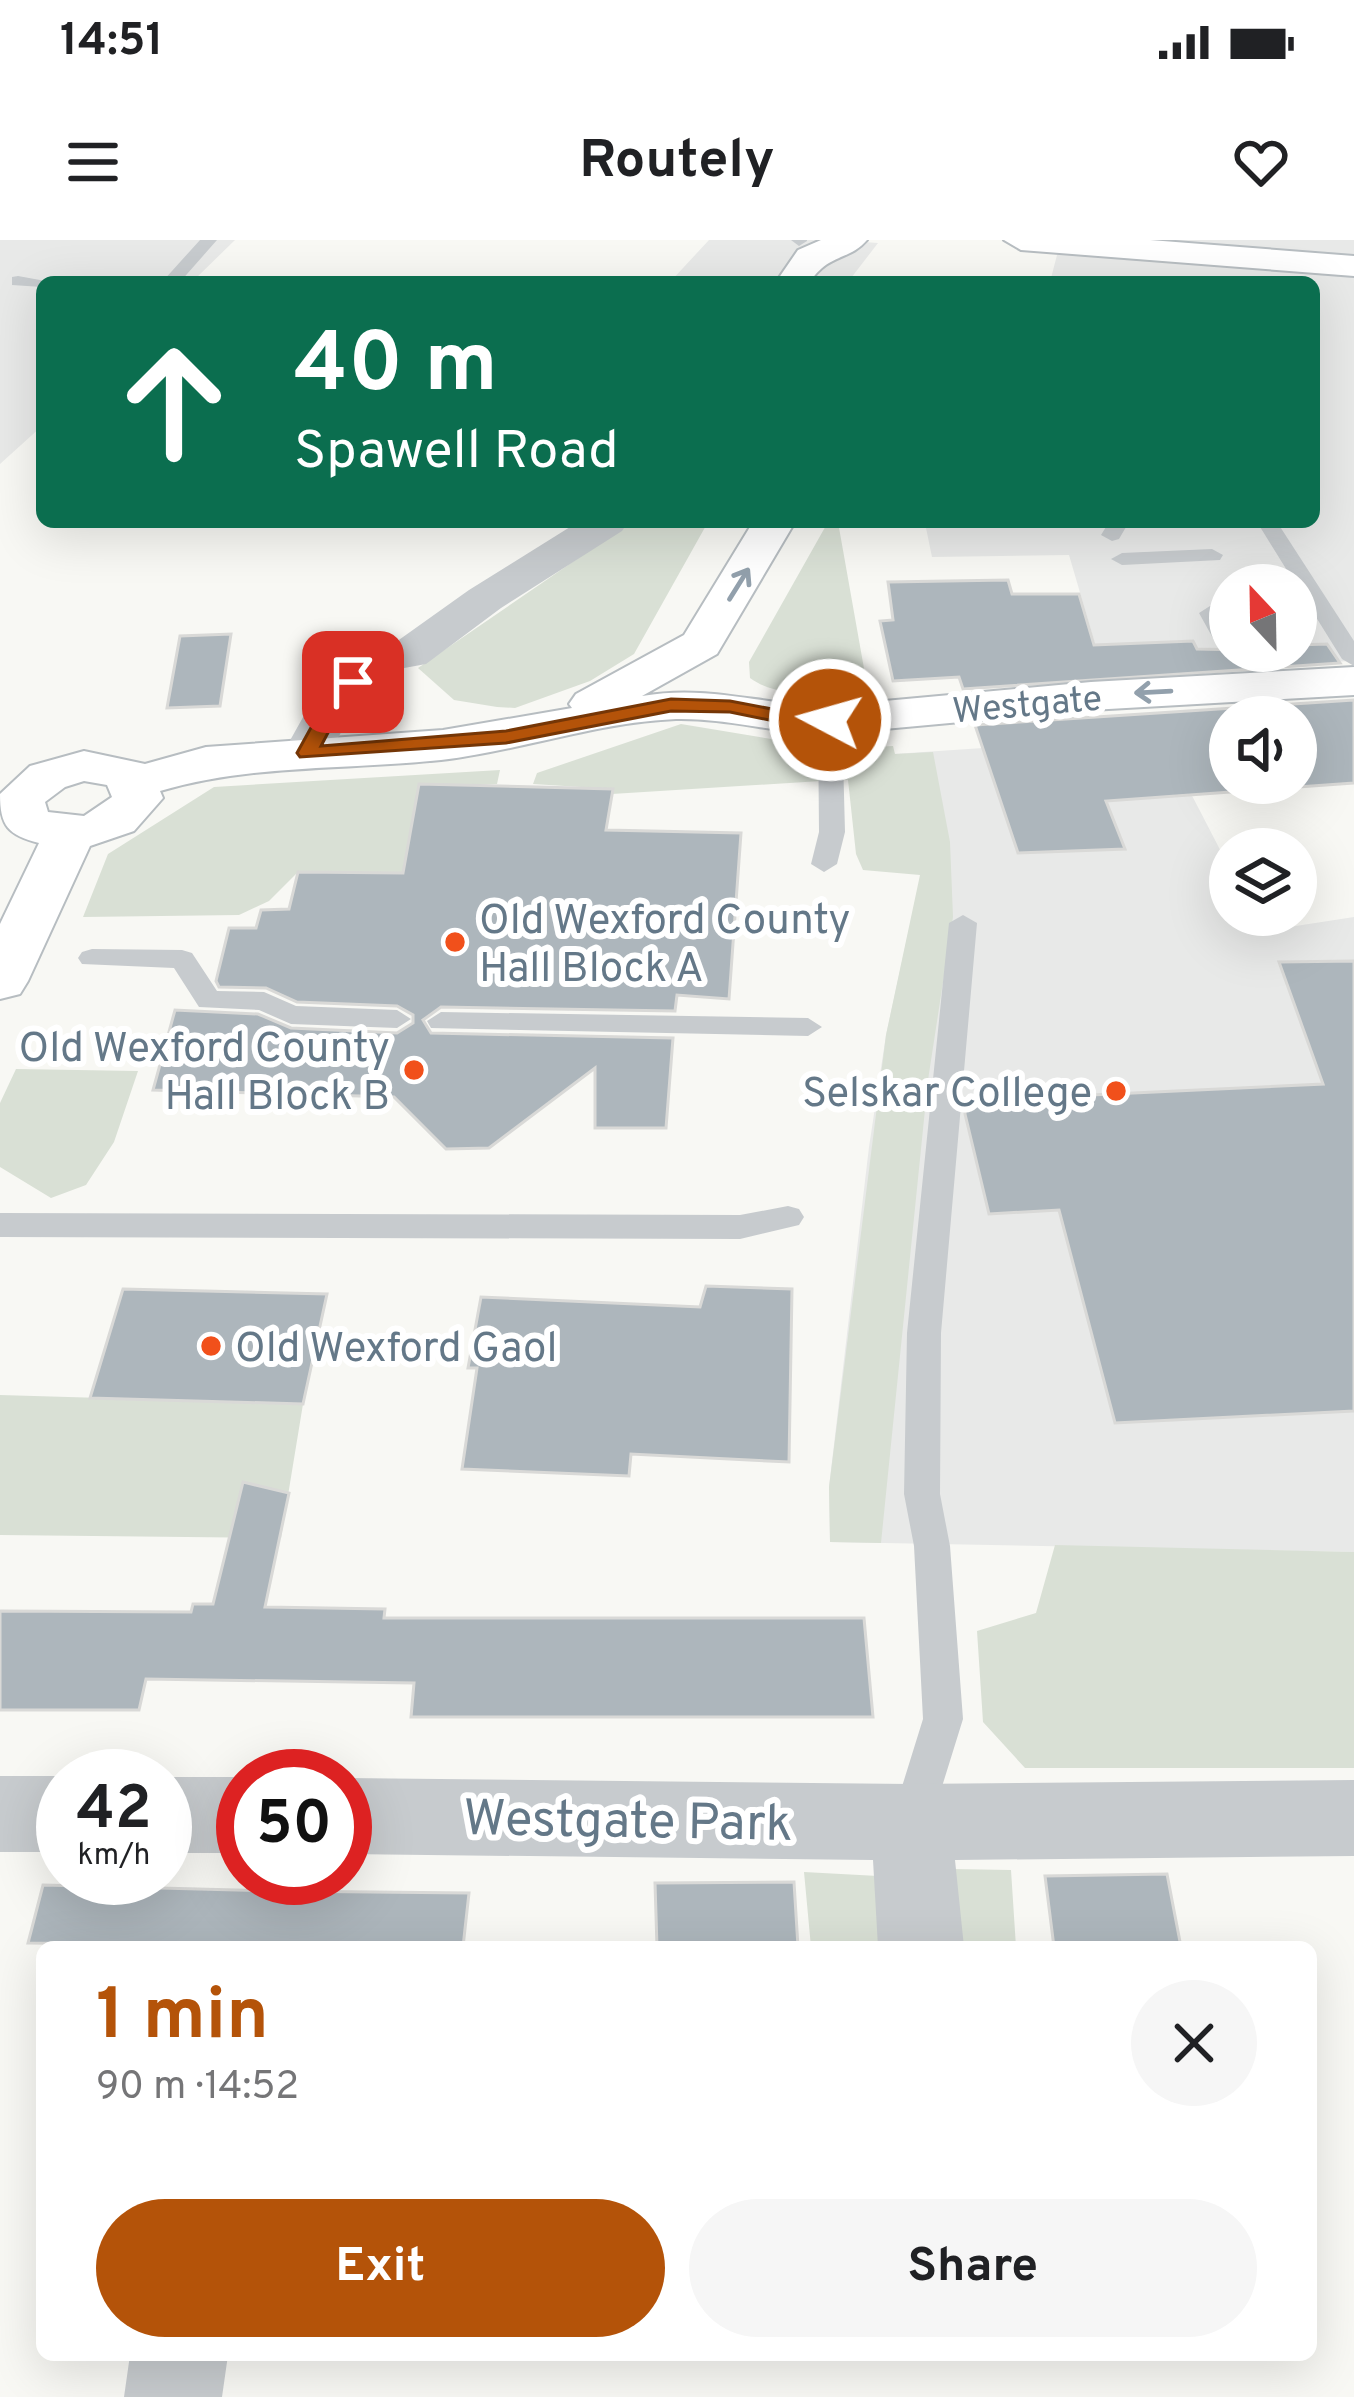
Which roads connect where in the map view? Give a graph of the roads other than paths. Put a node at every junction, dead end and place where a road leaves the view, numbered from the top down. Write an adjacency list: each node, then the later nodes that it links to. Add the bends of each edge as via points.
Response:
1 (209, 240): 6 (lane)
2 (850, 240): 4 (main road)
3 (1021, 240): 5 (main road)
4 (800, 252)
5 (1354, 266)
6 (176, 276)
7 (17, 281): 8 (lane)
8 (36, 282)
9 (598, 528): 22 (street, via 410,654 373,660 333,704)
10 (770, 528): 16 (main road, one-way to 10)
11 (1271, 528): 15 (lane)
12 (1212, 555): 13 (lane)
13 (1121, 560)
14 (1317, 608): 15 (lane)
15 (1322, 608): 17 (lane)
16 (701, 644): 19 (main road, via 695,669); 21 (main road)
17 (1354, 659)
18 (1354, 681): 20 (main road, Westgate, one-way to 20)
19 (730, 706): 20 (main road, Westgate); 21 (main road, Westgate, via 671,705)
20 (830, 720): 26 (lane, via 832,832)
21 (559, 724): 22 (main road, Westgate, via 464,742)
22 (308, 753): 23 (main road, Westgate, via 206,762)
23 (134, 783): 24 (main road, via 120,771 84,766); 25 (main road, via 138,798 118,820)
24 (15, 785): 25 (main road, via 25,820)
25 (70, 833): 29 (main road)
26 (824, 864)
27 (963, 923): 39 (lane, via 923,1333 922,1494 943,1719)
28 (92, 958): 30 (lane, via 182,958 209,1000 263,1001 291,1015)
29 (0, 981)
30 (397, 1019)
31 (441, 1021): 32 (lane)
32 (808, 1027)
33 (788, 1217): 34 (lane, via 740,1227)
34 (0, 1226)
35 (0, 1814): 36 (street)
36 (36, 1814)
37 (372, 1816): 39 (street, Westgate Park)
38 (1354, 1818): 39 (street, Westgate Park)
39 (911, 1822): 40 (street)
40 (921, 1941)
41 (178, 2361): 42 (street)
42 (172, 2397)

